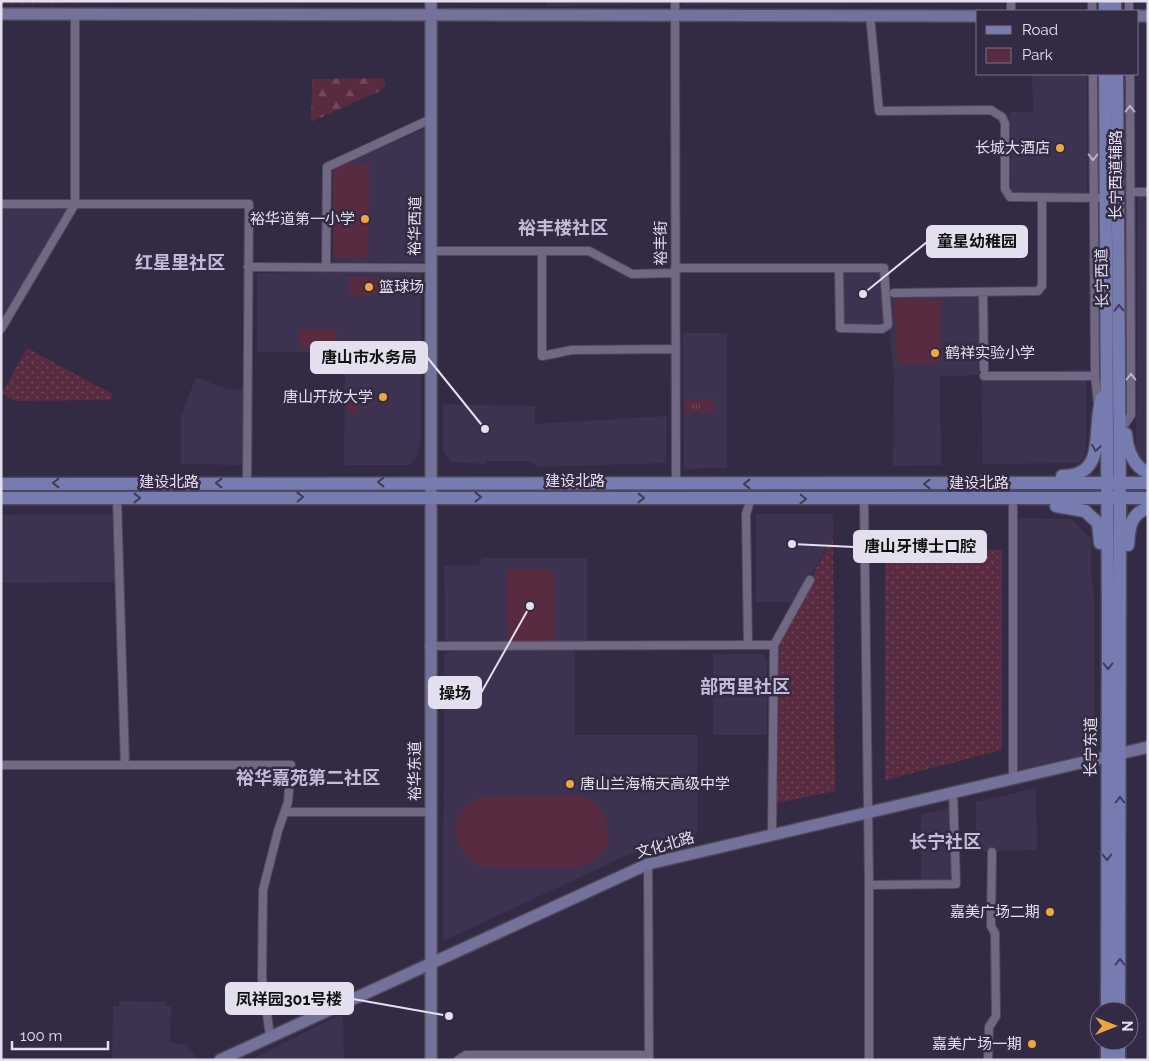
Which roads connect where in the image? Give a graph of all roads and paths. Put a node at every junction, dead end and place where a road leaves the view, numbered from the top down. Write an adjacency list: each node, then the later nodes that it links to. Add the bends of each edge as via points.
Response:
1 (431, 1): 5 (street, 裕华西道)
2 (675, 1): 6 (street, 裕丰街)
3 (1, 14): 4 (street)
4 (75, 14): 5 (street); 19 (street)
5 (431, 14): 6 (street); 13 (street, 裕华西道)
6 (675, 14): 7 (street); 26 (street, 裕丰街)
7 (870, 15): 8 (street); 16 (street, via 879,111 997,112 1005,123 1006,193 1014,198)
8 (976, 16)
9 (1093, 75): 17 (street, 长宁西道辅路, one-way to 17)
10 (1104, 75): 17 (main road, 长宁西道)
11 (1116, 75): 34 (main road, 长宁西道, one-way to 11)
12 (1130, 75): 14 (street, 长宁西道辅路, one-way to 12)
13 (431, 119): 20 (street, 裕华西道); 23 (street, via 327,166)
14 (1130, 192): 15 (street); 35 (street, 长宁西道辅路, one-way to 14, via 1131,415)
15 (1148, 192)
16 (1042, 198): 17 (street); 28 (street, via 1042,286 1038,292)
17 (1100, 198): 31 (street, 长宁西道辅路); 32 (main road, 长宁西道)
18 (1, 204): 19 (street)
19 (74, 204): 22 (street, via 249,204); 29 (street)
20 (430, 251): 21 (street); 24 (street, 裕华西道)
21 (542, 251): 26 (street, via 588,251 632,274); 30 (street, via 542,356 572,350)
22 (248, 267): 23 (street); 38 (street)
23 (326, 268): 24 (street)
24 (429, 268): 37 (street, 裕华西道)
25 (839, 268): 25 (street, via 840,328 882,329 888,325 884,268); 26 (street)
26 (675, 271): 30 (street, 裕丰街)
27 (894, 293): 28 (street)
28 (983, 293): 31 (street, via 984,372)
29 (1, 329)
30 (675, 349): 43 (street, 裕丰街)
31 (1095, 376): 33 (street, 长宁西道辅路)
32 (1107, 384): 33 (main road); 39 (main road, 长宁西道)
33 (1098, 408): 44 (main road, one-way to 44, via 1096,452 1085,470 1076,476 1012,476)
34 (1120, 410): 35 (main road); 40 (main road, 长宁西道)
35 (1125, 424): 36 (main road, via 1131,456)
36 (1148, 473)
37 (430, 482): 38 (main road, 建设北路, one-way to 38); 43 (main road, 建设北路); 45 (street, 裕华东道)
38 (247, 483): 42 (main road, 建设北路, one-way to 42)
39 (1107, 483): 40 (main road, 建设北路); 44 (main road, 建设北路); 52 (main road, 长宁东道)
40 (1120, 483): 41 (main road, 建设北路); 53 (main road, 长宁东道)
41 (1148, 483)
42 (1, 484)
43 (676, 484): 44 (main road, 建设北路, one-way to 43)
44 (976, 484)
45 (430, 497): 47 (main road, 建设北路, one-way to 47); 49 (main road, 建设北路, one-way to 45); 60 (street, 裕华东道)
46 (1, 498): 49 (main road, 建设北路)
47 (751, 498): 50 (main road, 建设北路, one-way to 50); 58 (street, via 746,514)
48 (1148, 498): 53 (main road, 建设北路)
49 (117, 499): 64 (street)
50 (864, 499): 51 (main road, 建设北路); 67 (street)
51 (976, 499): 52 (main road, 建设北路); 54 (main road)
52 (1107, 499): 53 (main road, 建设北路); 57 (main road, 长宁东道)
53 (1120, 499): 57 (main road, 长宁东道)
54 (1013, 506): 57 (main road, via 1079,509 1098,523 1101,596); 65 (street)
55 (1148, 508): 57 (main road, via 1131,520 1128,598)
56 (810, 580): 59 (street)
57 (1114, 617): 62 (main road, 长宁东道)
58 (748, 645): 59 (street); 60 (street)
59 (774, 645): 70 (street)
60 (429, 646): 69 (street, 裕华东道)
61 (1148, 747): 62 (street, 文化北路)
62 (1114, 754): 65 (street, 文化北路); 75 (main road, 长宁东道, one-way to 75); 76 (main road, 长宁东道, one-way to 62)
63 (1, 765): 64 (street)
64 (125, 765): 68 (street, via 291,765)
65 (1013, 778): 66 (street, 文化北路)
66 (953, 792): 67 (street, 文化北路); 73 (street, via 956,884)
67 (868, 811): 70 (street, 文化北路); 73 (street)
68 (286, 812): 69 (street); 77 (street, via 275,840 263,890 262,978)
69 (430, 812): 74 (street, 裕华东道)
70 (772, 834): 72 (street, 文化北路)
71 (992, 852): 83 (street, via 991,926 995,933 996,1016 988,1027)
72 (648, 864): 74 (street, 文化北路); 78 (street)
73 (869, 885): 82 (street)
74 (430, 963): 77 (street, 文化北路); 80 (street, 裕华东道)
75 (1107, 1001)
76 (1119, 1001)
77 (270, 1036): 79 (street, 文化北路)
78 (649, 1057): 81 (street, via 466,1055)
79 (220, 1060)
80 (431, 1060)
81 (458, 1060)
82 (869, 1060)
83 (988, 1060)

